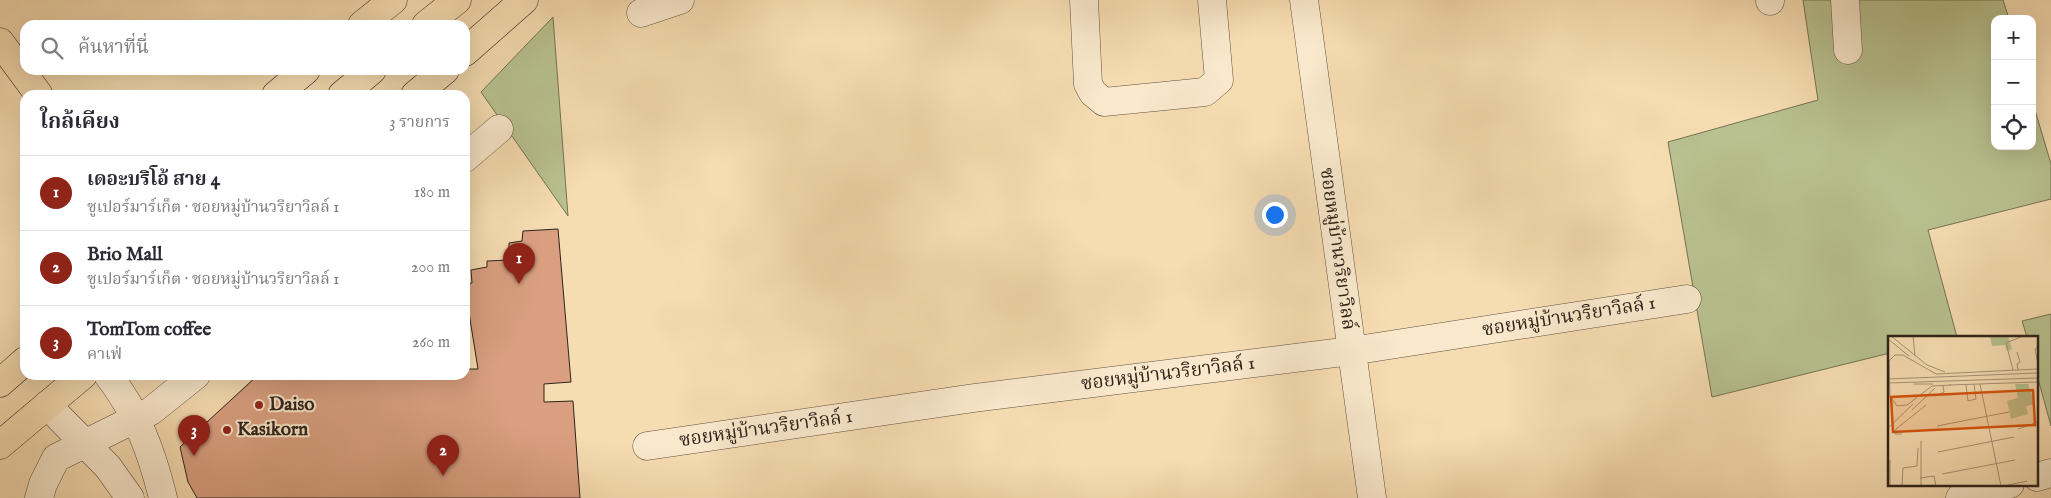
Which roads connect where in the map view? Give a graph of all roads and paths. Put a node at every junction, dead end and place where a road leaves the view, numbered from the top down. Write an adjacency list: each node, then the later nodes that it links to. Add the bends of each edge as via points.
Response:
1 (393, 0): 10 (main road)
2 (456, 0): 11 (main road)
3 (524, 0): 13 (main road)
4 (680, 0): 9 (street)
5 (1084, 0): 6 (street, via 1088,84 1093,94 1104,102 1205,92 1214,86 1219,80)
6 (1212, 0)
7 (1304, 0): 27 (street, ซอยหมู่บ้านวริยาวิลล์)
8 (1845, 0): 14 (street)
9 (641, 14)
10 (368, 20)
11 (432, 20)
12 (0, 42): 15 (main road)
13 (470, 48)
14 (1848, 50)
15 (20, 69)
16 (24, 75): 20 (main road)
17 (300, 75): 21 (main road)
18 (366, 75): 22 (main road)
19 (439, 75): 23 (main road)
20 (35, 90)
21 (282, 90)
22 (348, 90)
23 (421, 90)
24 (499, 129): 25 (street)
25 (470, 154)
26 (1687, 299): 27 (street, ซอยหมู่บ้านวริยาวิลล์ 1)
27 (1351, 351): 37 (street, ซอยหมู่บ้านวริยาวิลล์ 1, via 974,398); 44 (street, ซอยหมู่บ้านวริยาวิลล์)
28 (20, 365): 32 (main road)
29 (77, 380): 33 (main road)
30 (111, 380): 34 (street)
31 (190, 380): 34 (street, via 151,411)
32 (0, 382)
33 (47, 405): 35 (main road); 36 (street)
34 (137, 418): 36 (street); 43 (street)
35 (0, 444)
36 (86, 444): 41 (street, via 56,458); 42 (street, via 108,467)
37 (647, 446)
38 (2051, 473): 39 (street)
39 (2038, 477)
40 (2003, 486): 45 (street)
41 (39, 498)
42 (130, 498)
43 (163, 498)
44 (1372, 498)
45 (1960, 498)

